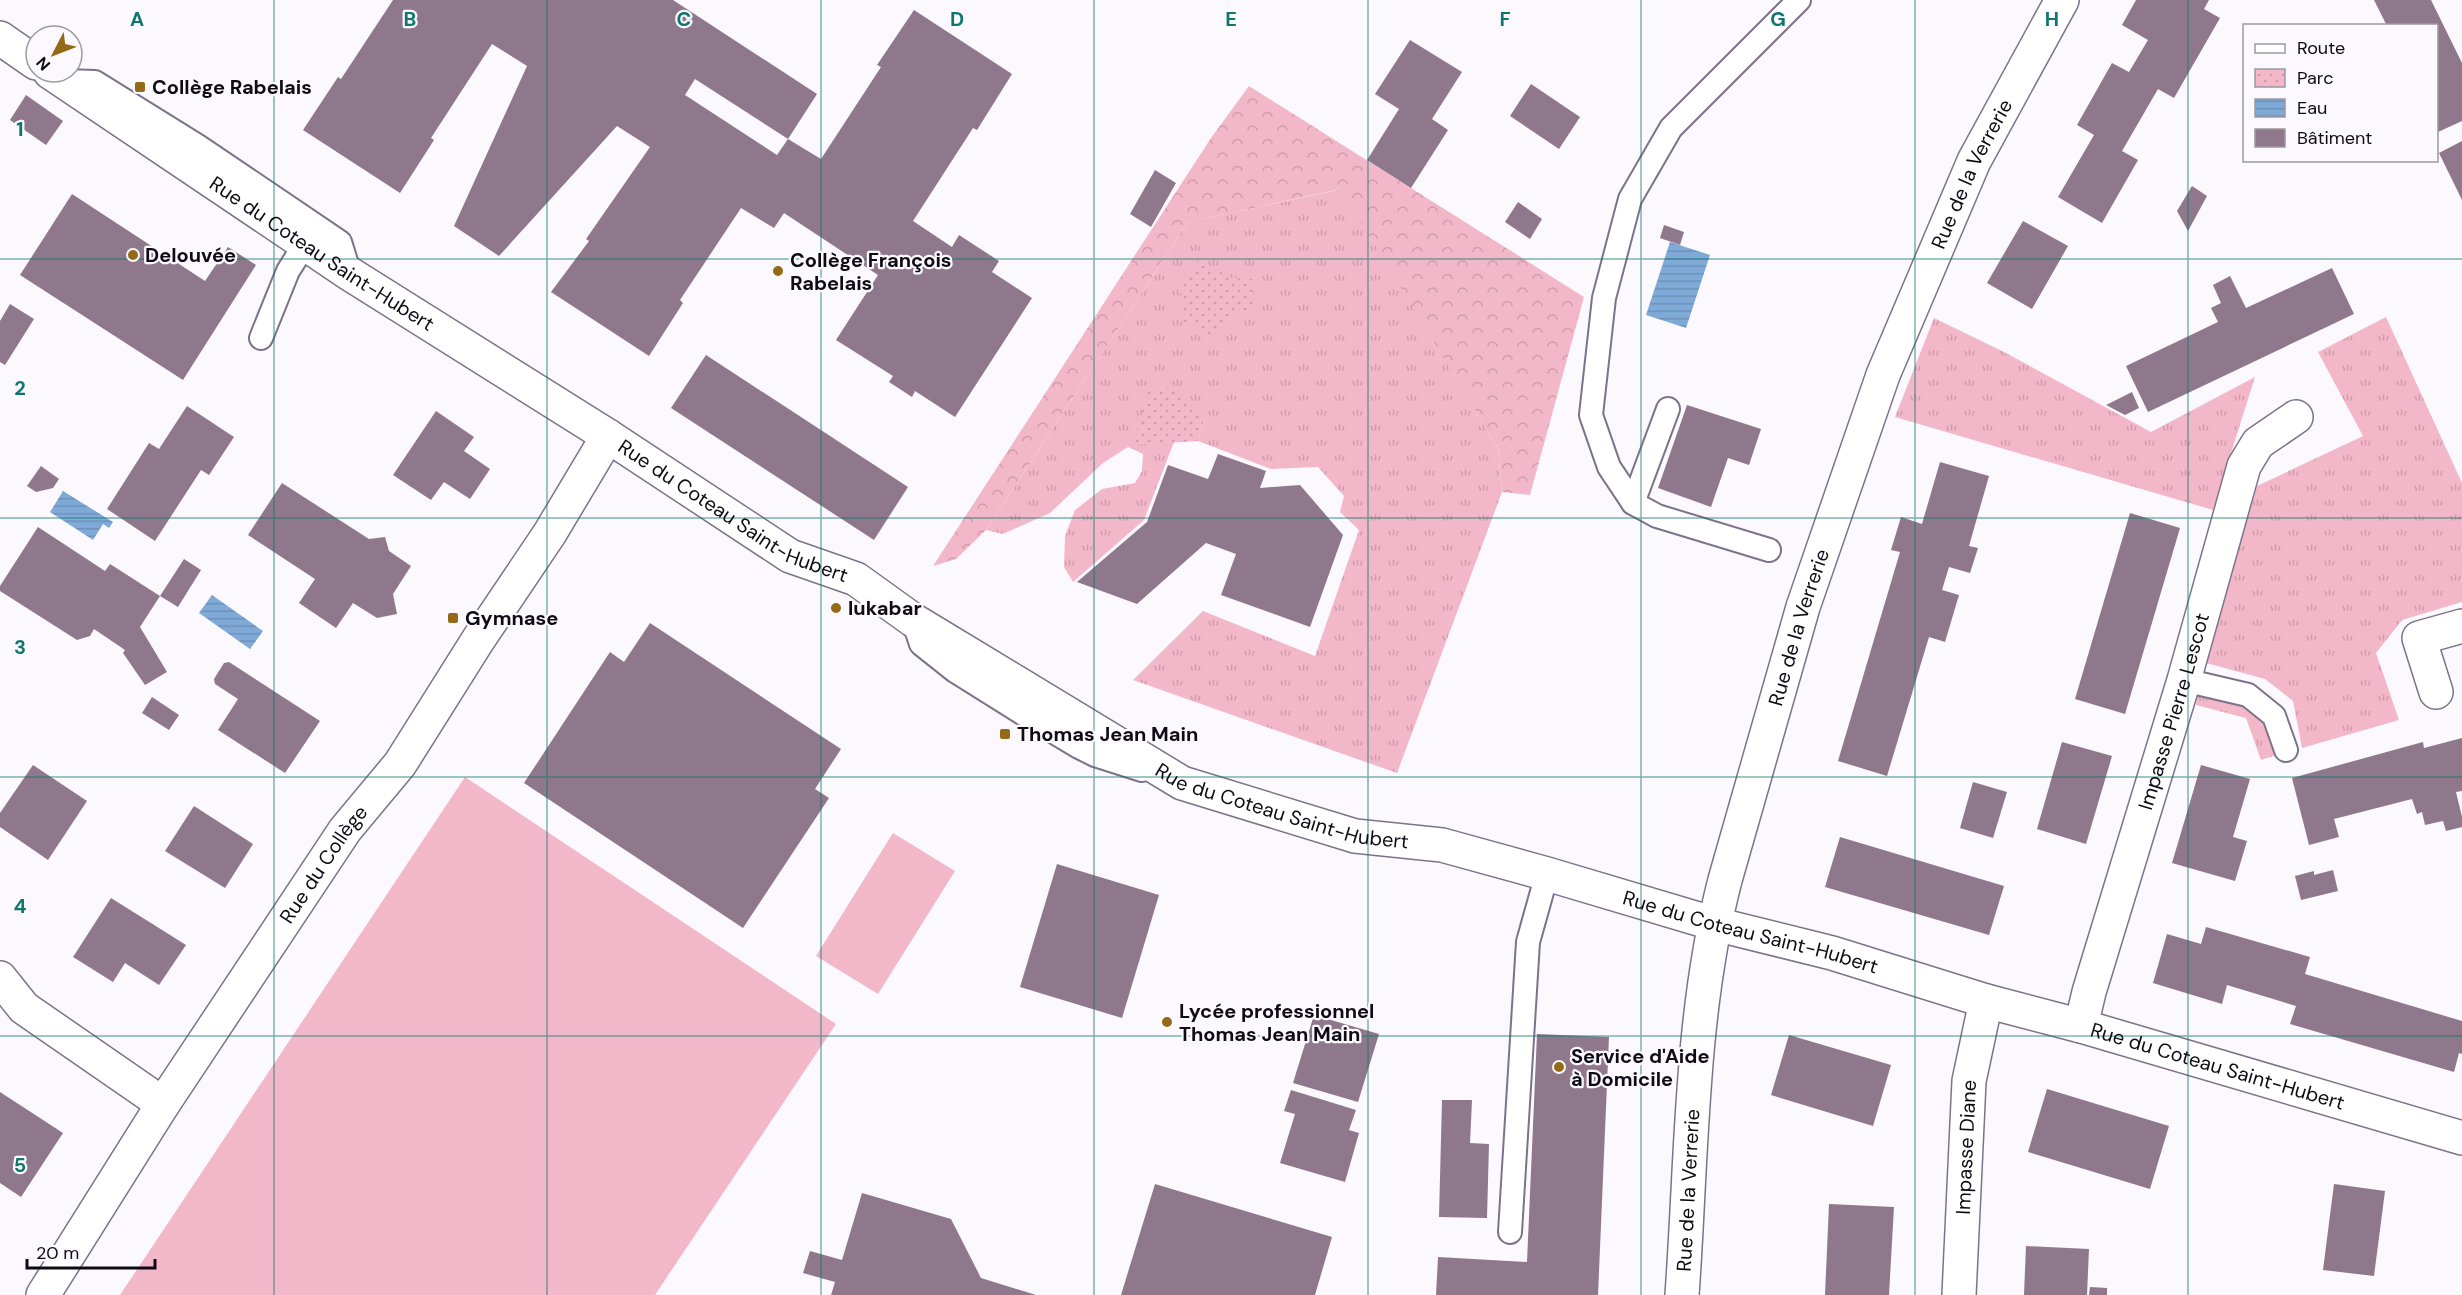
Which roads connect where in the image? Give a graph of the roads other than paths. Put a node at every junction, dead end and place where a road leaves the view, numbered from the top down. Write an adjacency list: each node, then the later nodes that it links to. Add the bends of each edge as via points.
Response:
1 (1799, 0): 13 (lane, via 1671,128 1630,199 1604,298 1590,416 1609,467)
2 (2062, 0): 20 (street, Rue de la Verrerie, via 1974,161 1883,375 1803,607)
3 (0, 38): 4 (street)
4 (24, 55)
5 (84, 81): 8 (lane, via 95,82 198,146 340,242)
6 (66, 84): 7 (street, Rue du Coteau Saint-Hubert)
7 (305, 244): 8 (street, Rue du Coteau Saint-Hubert); 9 (lane, via 288,271)
8 (350, 274): 12 (street, Rue du Coteau Saint-Hubert)
9 (261, 338)
10 (1668, 409): 13 (lane)
11 (2296, 417): 16 (street, Impasse Pierre Lescot, via 2258,443 2244,466)
12 (608, 436): 19 (street, Rue du Coteau Saint-Hubert, via 790,556 856,579 913,620 1182,783 1355,836 1442,845); 24 (street, Rue du Collège, via 400,764 345,830)
13 (1632, 503): 14 (lane, via 1657,516)
14 (1769, 550)
15 (2462, 626): 17 (street, via 2419,638)
16 (2184, 680): 18 (lane, via 2248,695 2274,716); 23 (street, Impasse Pierre Lescot)
17 (2436, 692)
18 (2286, 750)
19 (1547, 874): 20 (street, Rue du Coteau Saint-Hubert); 26 (lane, via 1528,942)
20 (1715, 924): 22 (street, Rue du Coteau Saint-Hubert, via 1832,953); 28 (street, Rue de la Verrerie, via 1697,1061)
21 (0, 978): 24 (street, via 24,1008)
22 (1986, 1001): 23 (street, Rue du Coteau Saint-Hubert); 29 (street, Impasse Diane, via 1969,1081)
23 (2081, 1026): 25 (street, Rue du Coteau Saint-Hubert)
24 (163, 1104): 27 (street, Rue du Collège)
25 (2462, 1138)
26 (1510, 1232)
27 (43, 1295)
28 (1682, 1295)
29 (1959, 1295)

